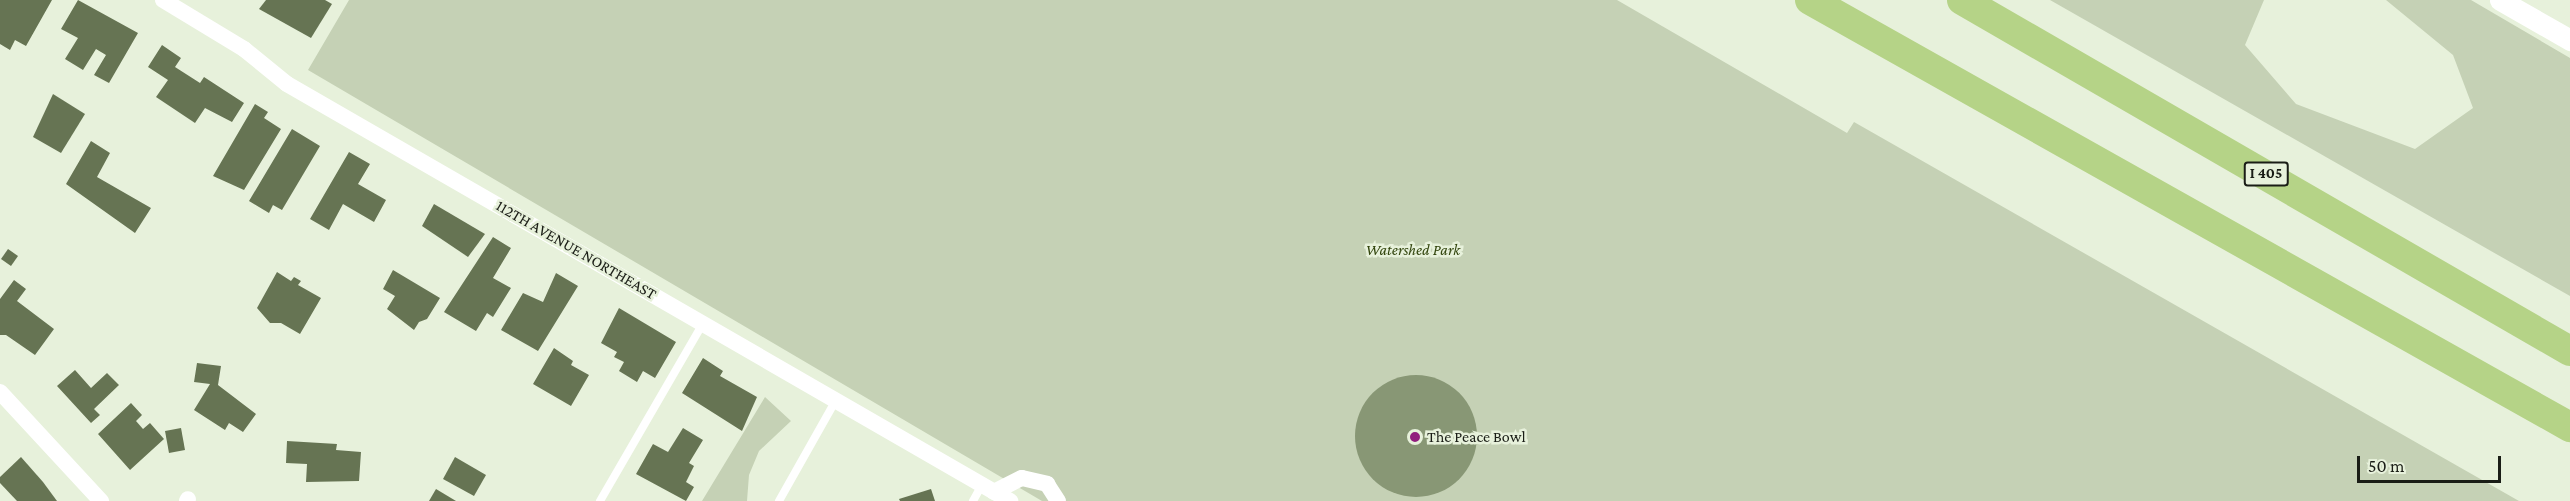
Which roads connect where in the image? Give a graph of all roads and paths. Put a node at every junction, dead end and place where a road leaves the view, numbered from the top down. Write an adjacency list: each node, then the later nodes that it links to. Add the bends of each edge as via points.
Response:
1 (163, 0): 6 (street, 112TH AVENUE NORTHEAST, via 244,49 287,84)
2 (1810, 0): 10 (highway)
3 (1962, 0): 7 (highway, I 405)
4 (2500, 0): 5 (street)
5 (2570, 40)
6 (703, 323): 9 (street, 112TH AVENUE NORTHEAST); 13 (lane)
7 (2570, 351)
8 (0, 392): 12 (street)
9 (836, 400): 11 (street, 112TH AVENUE NORTHEAST); 14 (lane)
10 (2570, 427)
11 (988, 488): 15 (lane); 16 (street, 112TH AVENUE NORTHEAST); 17 (street, via 1022,478 1047,484)
12 (101, 501)
13 (600, 501)
14 (779, 501)
15 (973, 501)
16 (1010, 501)
17 (1058, 501)

